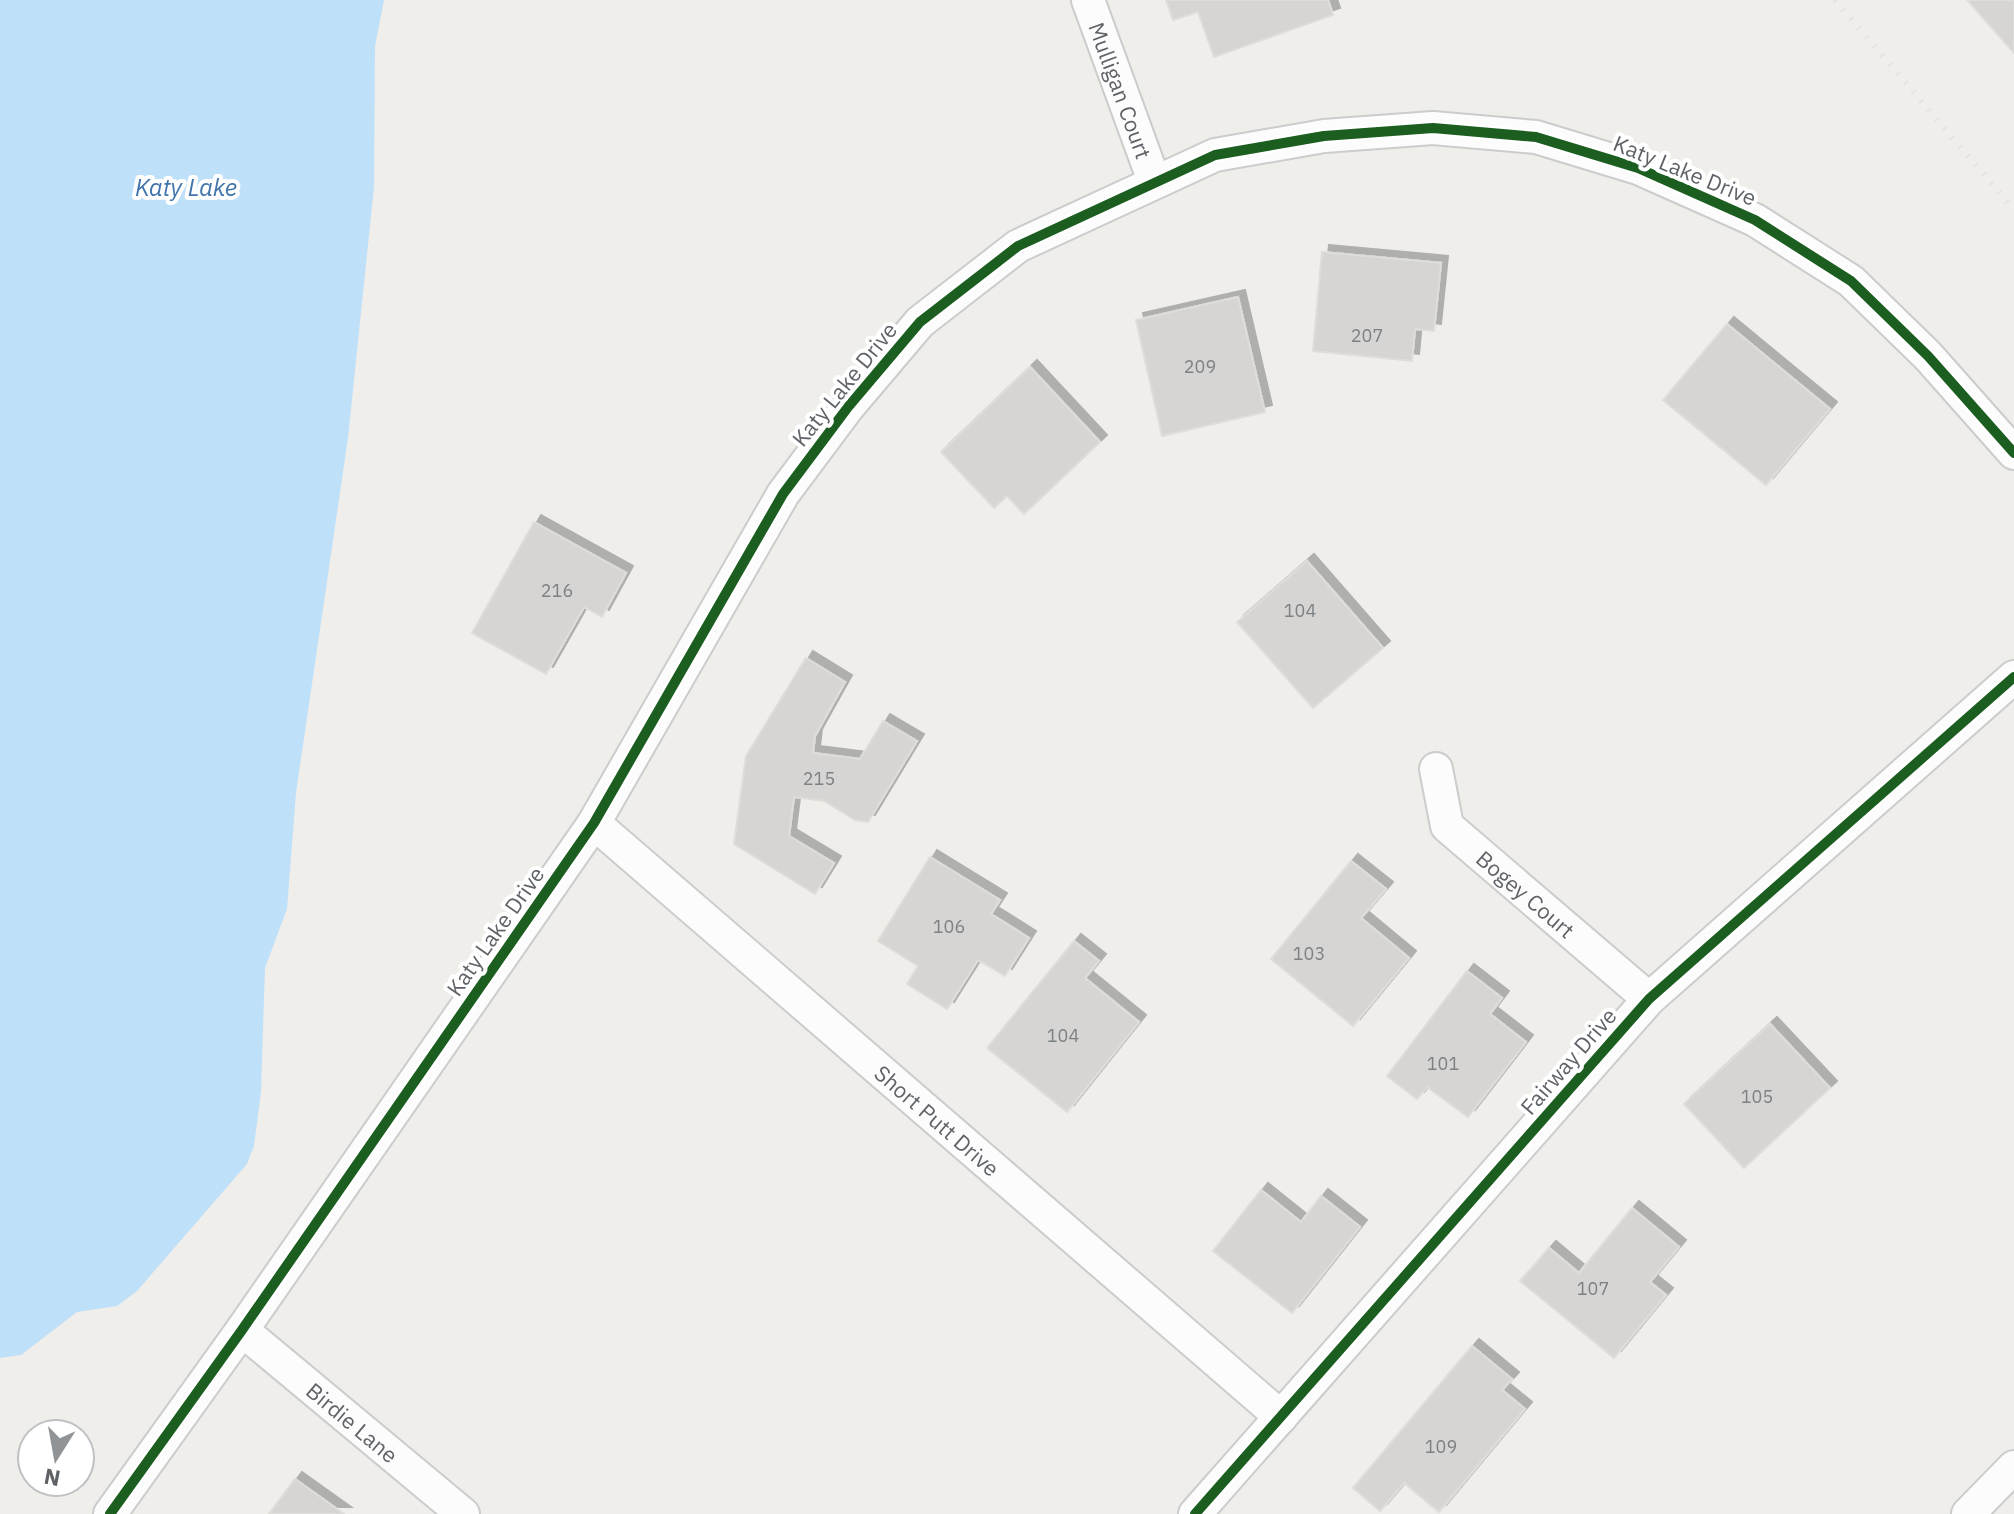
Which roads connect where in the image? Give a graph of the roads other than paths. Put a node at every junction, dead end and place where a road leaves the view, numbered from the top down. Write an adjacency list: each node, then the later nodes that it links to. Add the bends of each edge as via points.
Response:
1 (1088, 0): 2 (street, Mulligan Court)
2 (1154, 181): 3 (street, Katy Lake Drive, via 1215,155 1324,136 1433,128 1536,137 1638,168 1755,220 1851,281 1928,356); 6 (street, Katy Lake Drive, via 1018,246 920,322 783,494)
3 (2014, 453)
4 (2014, 677): 7 (street, Fairway Drive)
5 (1436, 769): 7 (street, Bogey Court, via 1447,826)
6 (594, 823): 8 (street, Katy Lake Drive); 9 (street, Short Putt Drive)
7 (1649, 999): 9 (street, Fairway Drive)
8 (242, 1330): 11 (street, Katy Lake Drive); 12 (street, Birdie Lane)
9 (1281, 1417): 13 (street, Fairway Drive)
10 (2014, 1467): 14 (street)
11 (110, 1514)
12 (463, 1514)
13 (1195, 1514)
14 (1968, 1514)

